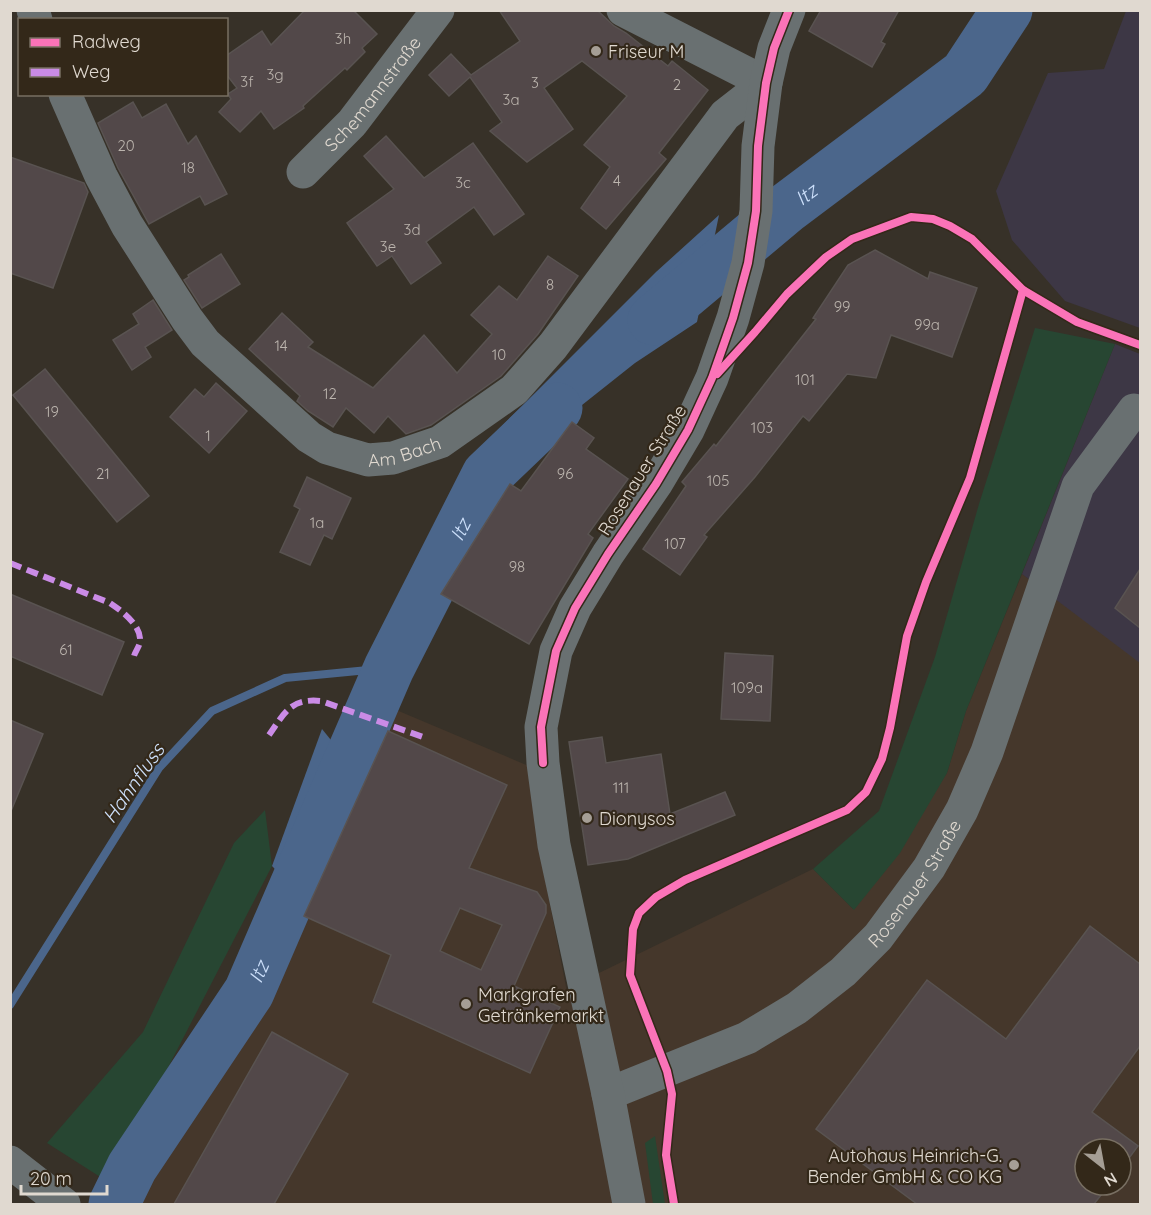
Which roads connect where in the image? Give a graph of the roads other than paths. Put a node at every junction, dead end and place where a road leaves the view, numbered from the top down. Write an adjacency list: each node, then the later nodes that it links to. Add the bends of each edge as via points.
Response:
1 (438, 10): 6 (street, Schemannstraße, via 352,123)
2 (623, 10): 4 (street)
3 (789, 10): 4 (street, Rosenauer Straße)
4 (766, 83): 5 (street, Am Bach, via 725,115 553,346 514,390 440,442 393,458 368,460 327,448 309,437 205,343 127,225); 8 (street, Rosenauer Straße, via 758,146 756,211 734,318 688,430 576,608 556,651 541,727 554,845)
5 (66, 96)
6 (303, 172)
7 (1134, 410): 8 (street, Rosenauer Straße, via 1078,486 987,752 962,810 929,868 878,937 843,972 797,1008 747,1038)
8 (608, 1094): 11 (street, Rosenauer Straße)
9 (22, 1171): 10 (street)
10 (64, 1204)
11 (629, 1204)

